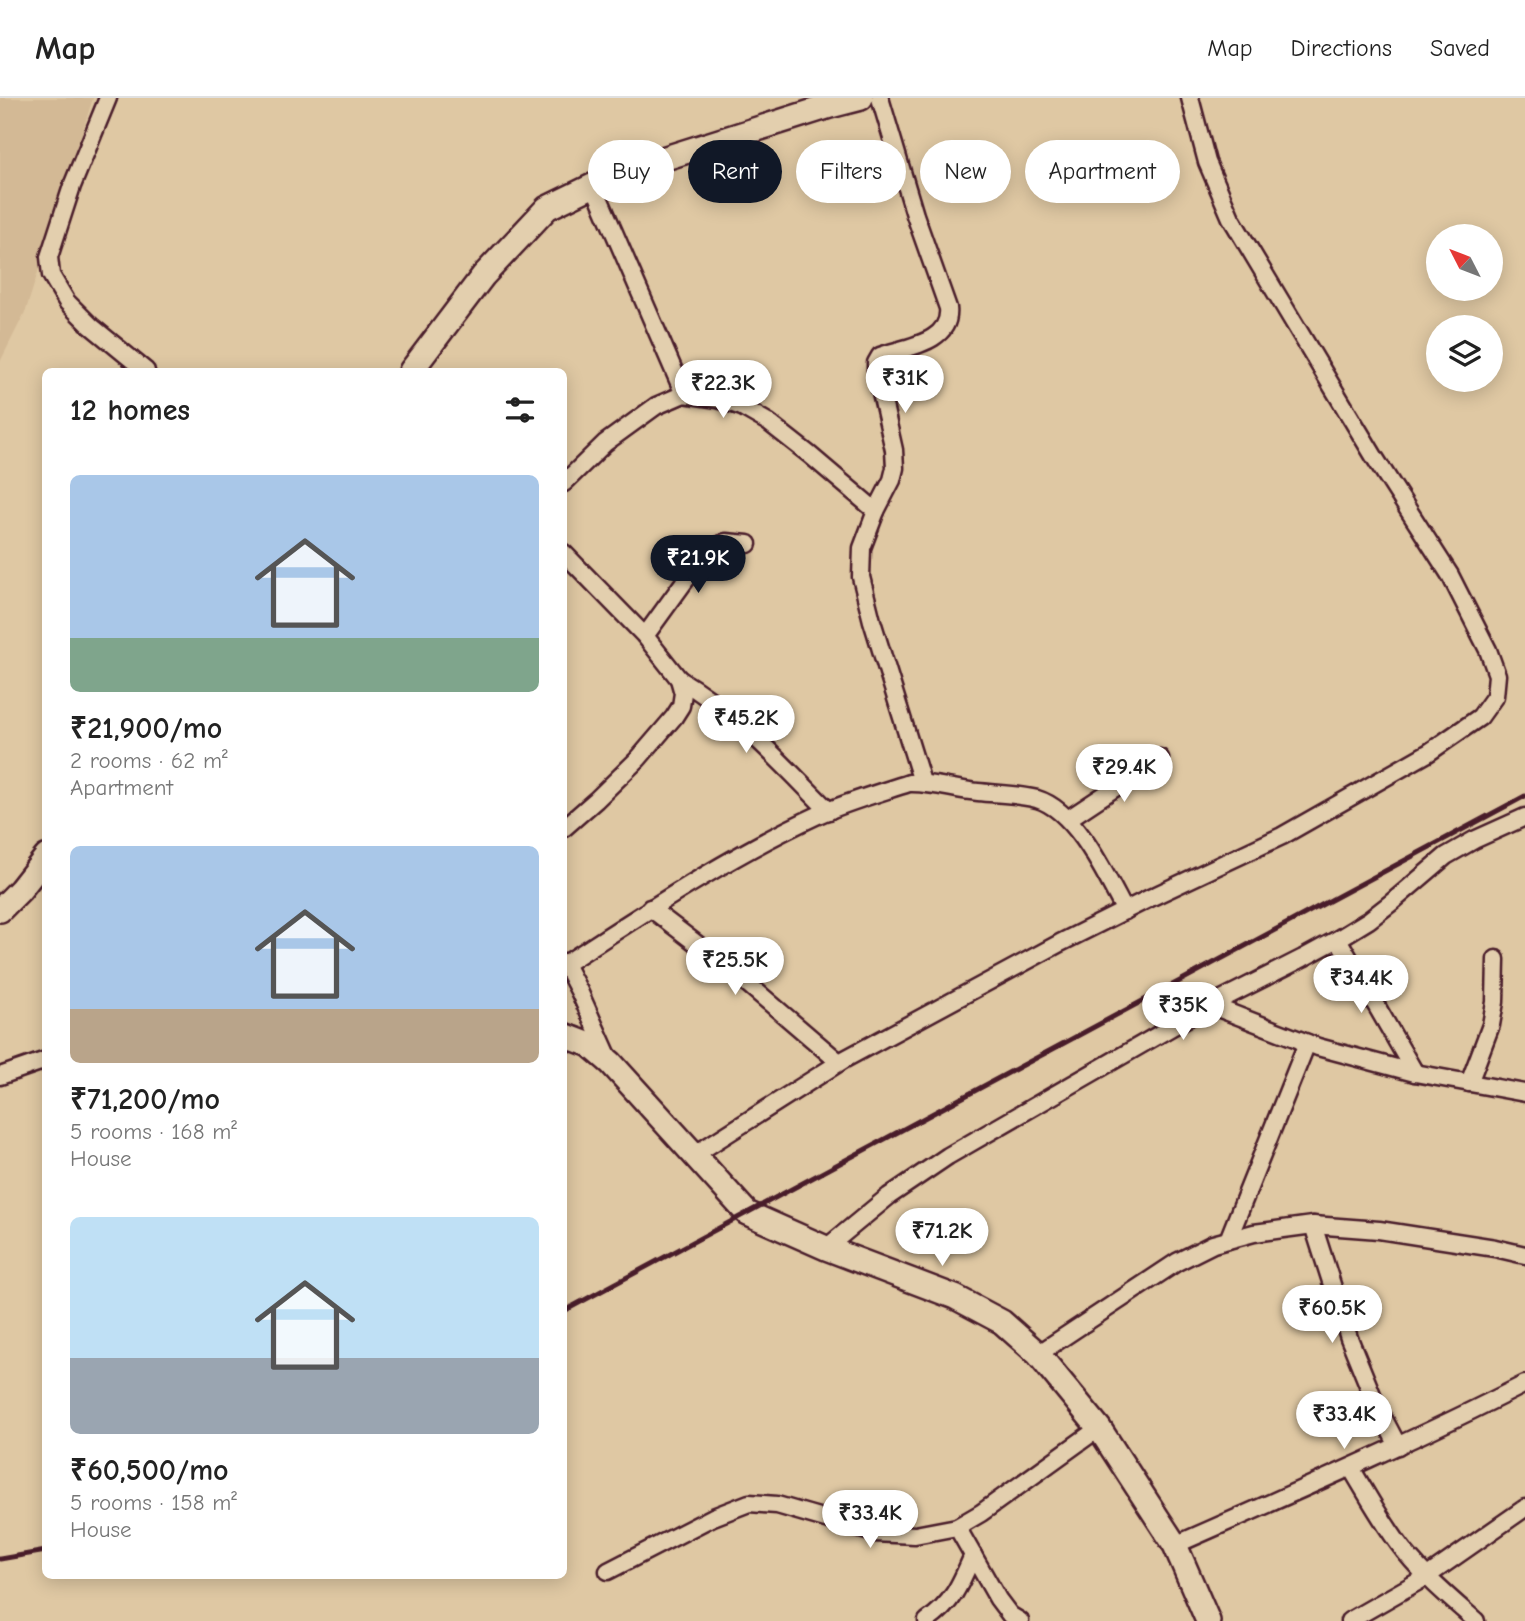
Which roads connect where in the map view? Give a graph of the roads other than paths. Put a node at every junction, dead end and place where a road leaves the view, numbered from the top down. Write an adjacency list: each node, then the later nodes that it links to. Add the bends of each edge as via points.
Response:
1 (108, 98): 8 (street, via 49,257 51,275 67,302 90,326)
2 (861, 98): 5 (street)
3 (880, 98): 12 (street, via 949,317 940,333 880,356 876,363 895,468)
4 (1190, 98): 26 (street, via 1207,162 1231,218 1450,575 1497,675 1495,696 1480,717 1428,753 1282,836)
5 (674, 155)
6 (588, 189): 9 (street, via 547,208 483,276)
7 (601, 203): 10 (street)
8 (142, 368)
9 (413, 368)
10 (684, 394): 11 (street, via 656,406 605,443); 12 (street, via 718,399 768,422)
11 (567, 480)
12 (876, 511): 18 (street, via 862,548 861,578)
13 (748, 544): 15 (street, via 726,542 712,549)
14 (567, 561): 15 (street)
15 (645, 636): 16 (street)
16 (679, 679): 19 (street, via 743,726); 22 (street, via 683,693 674,717)
17 (1160, 758): 21 (street)
18 (922, 782): 19 (street); 21 (street, via 1038,799)
19 (830, 811): 24 (street, via 735,858)
20 (1525, 817): 27 (street, via 1446,856)
21 (1068, 819): 26 (street)
22 (567, 825)
23 (42, 862): 25 (street)
24 (650, 908): 29 (street); 36 (street)
25 (0, 910)
26 (1125, 911): 36 (street)
27 (1338, 939): 31 (street); 37 (street)
28 (1496, 958): 39 (street, via 1491,1025)
29 (567, 961)
30 (567, 969): 35 (street)
31 (1210, 1005): 33 (street); 44 (street, via 948,1156)
32 (567, 1036): 35 (street, via 590,1045)
33 (1307, 1043): 37 (street); 43 (street)
34 (42, 1061): 38 (street)
35 (611, 1062): 41 (street)
36 (839, 1062): 41 (street)
37 (1415, 1073): 39 (street)
38 (0, 1076)
39 (1469, 1083): 40 (street)
40 (1525, 1093)
41 (694, 1155): 44 (street, via 747,1213)
42 (1313, 1225): 43 (street); 45 (street, via 1379,1230); 49 (street, via 1349,1338)
43 (1228, 1240): 46 (street, via 1177,1262)
44 (826, 1248): 46 (street, via 954,1297 1002,1322)
45 (1525, 1255)
46 (1038, 1354): 48 (street)
47 (1525, 1384): 49 (street)
48 (1099, 1428): 52 (street); 53 (street)
49 (1398, 1446): 50 (street)
50 (1351, 1468): 53 (street); 56 (street, via 1386,1527)
51 (1525, 1508): 56 (street)
52 (957, 1527): 54 (street); 55 (street, via 915,1535 874,1532 777,1505 749,1503)
53 (1175, 1545): 59 (street)
54 (973, 1555): 57 (street, via 951,1600); 58 (street, via 998,1599)
55 (608, 1571)
56 (1426, 1577): 60 (street); 61 (street)
57 (927, 1621)
58 (1020, 1621)
59 (1208, 1621)
60 (1349, 1621)
61 (1476, 1621)

